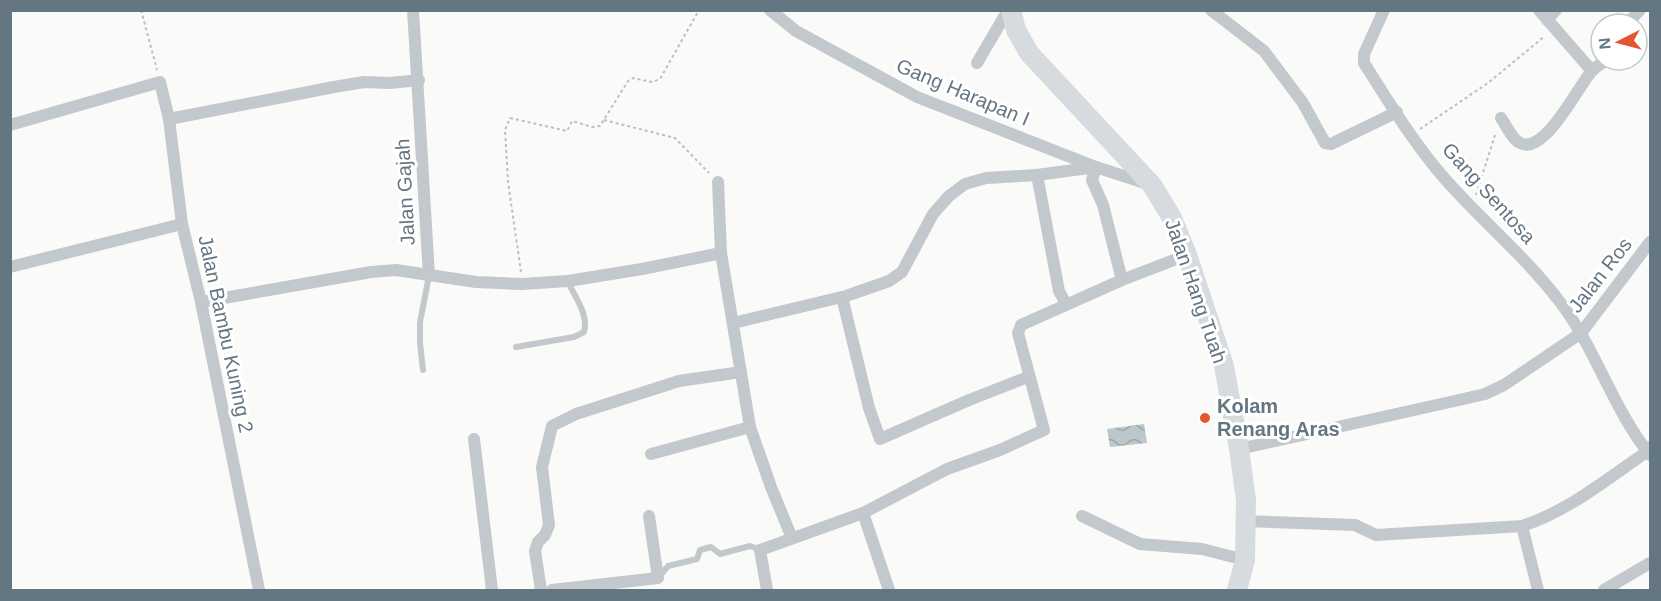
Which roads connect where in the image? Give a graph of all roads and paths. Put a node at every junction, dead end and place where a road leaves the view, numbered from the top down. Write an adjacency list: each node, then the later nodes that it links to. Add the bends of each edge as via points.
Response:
1 (141, 10): 14 (path)
2 (414, 10): 13 (street, Jalan Gajah)
3 (699, 10): 18 (path, via 660,79 628,81)
4 (770, 10): 21 (street, Gang Harapan I, via 796,31 917,98)
5 (1009, 10): 10 (street); 24 (main road, Jalan Hang Tuah, via 1029,53)
6 (1210, 10): 15 (street, via 1264,51 1303,103 1326,143)
7 (1384, 10): 15 (street, Gang Sentosa, via 1364,63)
8 (1556, 10): 9 (street)
9 (1547, 20): 11 (street); 20 (path, via 1488,82)
10 (977, 63)
11 (1589, 68)
12 (1591, 72): 16 (street, via 1554,126 1534,144 1518,142)
13 (419, 80): 17 (street, via 364,82); 31 (street, Jalan Gajah)
14 (160, 82): 17 (street); 19 (street)
15 (1397, 112): 20 (street, Gang Sentosa)
16 (1501, 118): 25 (path)
17 (169, 119): 26 (street)
18 (604, 120): 23 (path, via 675,138); 34 (path, via 592,128 572,121 567,131 510,118 506,130 508,182)
19 (10, 125)
20 (1412, 134): 25 (street, Gang Sentosa, via 1444,178)
21 (1096, 167): 22 (street); 24 (street, Gang Harapan I); 32 (street, via 1092,180 1103,205)
22 (1037, 175): 35 (street, via 986,178 965,184 933,214 902,272 889,281); 37 (street, via 1059,291)
23 (718, 182): 28 (street)
24 (1152, 185): 29 (main road, Jalan Hang Tuah, via 1172,218)
25 (1472, 206): 39 (street, Gang Sentosa, via 1553,293)
26 (182, 224): 30 (street, Jalan Bambu Kuning 2); 36 (street, Jalan Bambu Kuning 2)
27 (1650, 242): 39 (street, Jalan Ros)
28 (721, 253): 33 (street); 38 (street)
29 (1187, 255): 32 (street); 46 (main road, Jalan Hang Tuah, via 1224,366)
30 (10, 267)
31 (429, 276): 34 (street); 36 (street, via 396,270 371,272); 41 (lane, Jalan Gajah, via 420,322)
32 (1122, 280): 37 (street)
33 (568, 281): 34 (street); 40 (lane, via 583,313 584,332)
34 (522, 284)
35 (842, 297): 38 (street); 43 (street, via 868,408 880,439)
36 (201, 302): 59 (street, Jalan Bambu Kuning 2)
37 (1066, 304): 43 (street, via 1021,325 1018,333)
38 (733, 323): 42 (street)
39 (1581, 333): 46 (street, Jalan Ros, via 1485,394); 47 (street, Gang Sentosa, via 1622,413)
40 (516, 346)
41 (423, 370)
42 (741, 372): 44 (street); 61 (street, via 679,381 576,414 552,426 542,467 549,525 535,551)
43 (1028, 378): 49 (street, via 1044,430 947,469)
44 (750, 427): 48 (street); 54 (street)
45 (474, 439): 60 (street)
46 (1239, 448): 52 (main road, Jalan Hang Tuah)
47 (1650, 451): 53 (street, via 1559,511)
48 (651, 454)
49 (863, 513): 54 (street); 64 (street)
50 (649, 516): 58 (street)
51 (1082, 516): 56 (street, via 1140,544 1202,549)
52 (1245, 521): 53 (street, via 1355,525 1376,535); 56 (main road, Jalan Hang Tuah)
53 (1522, 526): 66 (street)
54 (792, 538): 55 (street)
55 (760, 550): 58 (lane, via 750,546 720,554 711,547 700,550 697,559 668,566); 63 (street)
56 (1245, 560): 65 (main road, Jalan Hang Tuah)
57 (1650, 563): 67 (street)
58 (658, 578): 62 (street)
59 (259, 591)
60 (492, 591)
61 (541, 591)
62 (552, 591)
63 (767, 591)
64 (890, 591)
65 (1237, 591)
66 (1538, 591)
67 (1604, 591)

